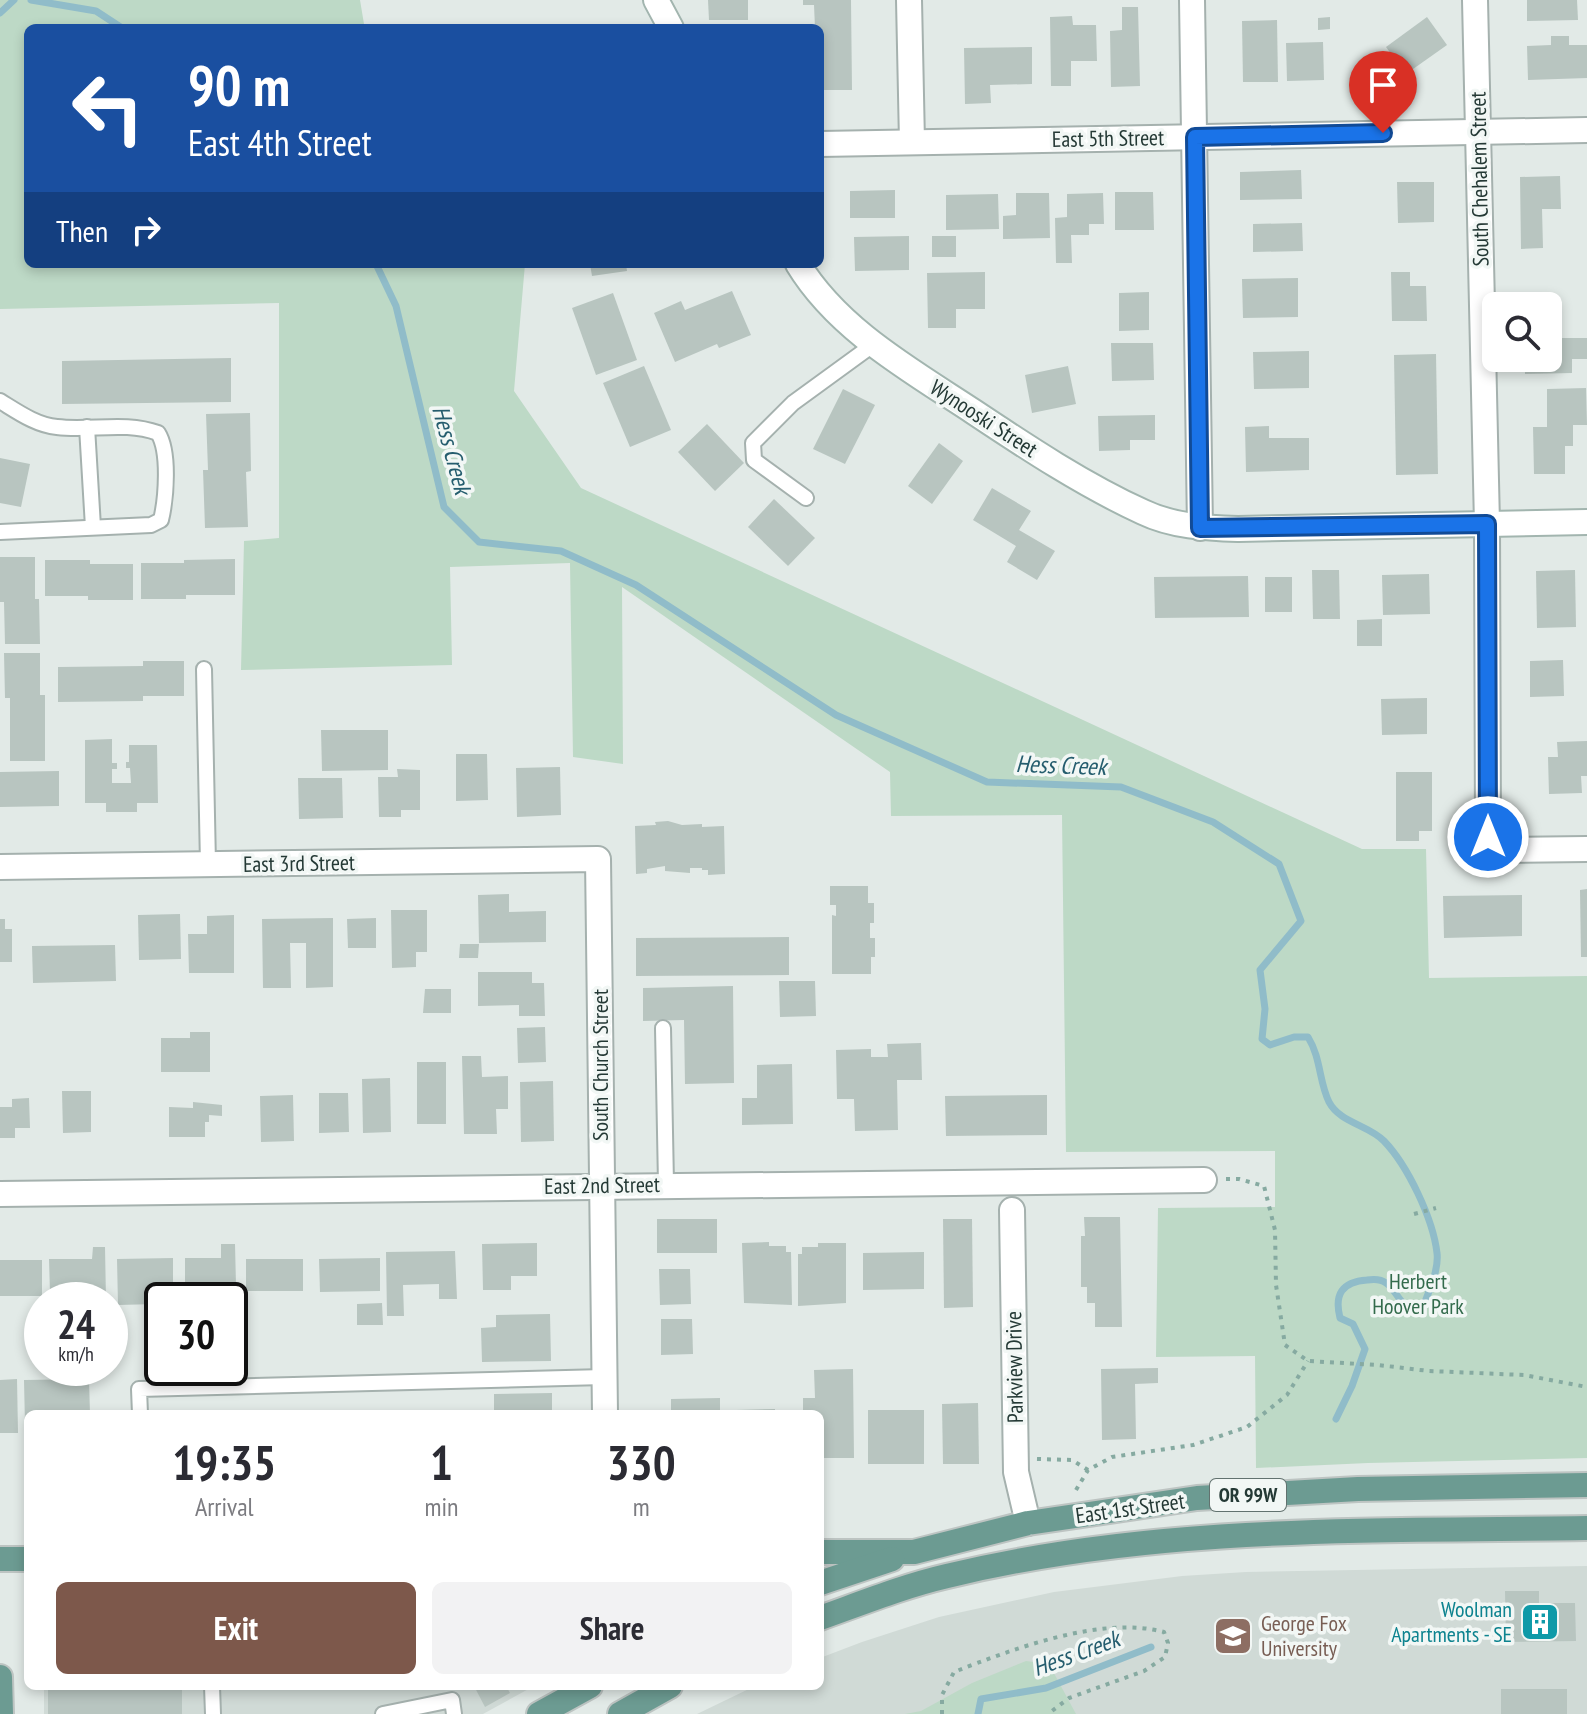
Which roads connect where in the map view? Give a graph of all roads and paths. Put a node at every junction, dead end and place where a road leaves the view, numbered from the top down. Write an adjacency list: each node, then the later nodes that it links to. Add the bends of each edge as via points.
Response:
1 (656, 0): 5 (street)
2 (909, 0): 9 (street)
3 (1192, 0): 8 (street)
4 (1475, 0): 7 (street, South Chehalem Street)
5 (669, 24)
6 (1587, 130): 7 (street, East 5th Street)
7 (1477, 132): 8 (street, East 5th Street); 17 (street, South Chehalem Street)
8 (1195, 137): 9 (street, East 5th Street); 19 (street)
9 (912, 142): 10 (street, East 5th Street)
10 (824, 144)
11 (800, 268): 12 (street, Wynooski Street, via 816,293)
12 (874, 344): 15 (lane, via 793,403 753,443 754,460); 19 (street, Wynooski Street, via 1078,477 1145,513)
13 (0, 401): 14 (lane, via 38,423)
14 (87, 427): 18 (lane); 18 (lane, via 136,427 158,433 164,442 161,520)
15 (806, 498)
16 (1587, 522): 17 (street, Wynooski Street)
17 (1487, 524): 19 (street, Wynooski Street); 22 (street, South Chehalem Street, via 1488,837 1501,850)
18 (93, 527): 20 (lane)
19 (1200, 528)
20 (0, 532)
21 (204, 669): 24 (lane)
22 (1587, 849)
23 (598, 859): 24 (street, East 3rd Street); 29 (street, South Church Street)
24 (208, 864): 25 (street, East 3rd Street)
25 (0, 867)
26 (663, 1028): 28 (lane)
27 (1204, 1180): 28 (street, East 2nd Street); 34 (path, via 1239,1179 1264,1186 1275,1230 1285,1345)
28 (666, 1184): 29 (street, East 2nd Street)
29 (601, 1185): 30 (street, East 2nd Street); 35 (street, South Church Street)
30 (0, 1194)
31 (1436, 1208): 33 (path)
32 (1012, 1210): 43 (street, Parkview Drive, via 1016,1472)
33 (1414, 1214)
34 (1308, 1361): 36 (path, via 1524,1375); 40 (path, via 1287,1395 1247,1427 1193,1445 1112,1457)
35 (604, 1377): 37 (lane, via 139,1389); 38 (street, South Church Street)
36 (1587, 1387)
37 (140, 1410)
38 (605, 1410)
39 (1035, 1459): 40 (path, via 1072,1460)
40 (1088, 1470): 42 (path)
41 (1587, 1485): 43 (main road, East 1st Street / OR 99W, via 1269,1493 1132,1506)
42 (1076, 1490)
43 (1028, 1523): 46 (main road, East 1st Street / OR 99W)
44 (1587, 1528): 50 (main road, East 1st Street / OR 99W, via 1269,1533 1142,1542 945,1576)
45 (824, 1552): 46 (main road, East 1st Street)
46 (914, 1552): 49 (main road, OR 99W)
47 (0, 1559): 48 (main road)
48 (24, 1559)
49 (824, 1582)
50 (824, 1617)
51 (0, 1677): 57 (main road)
52 (212, 1690): 58 (lane)
53 (583, 1690): 60 (main road)
54 (665, 1690): 56 (main road)
55 (452, 1700): 59 (lane)
56 (643, 1708): 61 (main road)
57 (1, 1714)
58 (213, 1714)
59 (383, 1714)
60 (539, 1714)
61 (620, 1714)
62 (942, 1714): 63 (path, via 942,1695 954,1672 983,1661 1053,1638 1127,1626 1164,1632 1165,1657 1144,1671 1069,1698)
63 (1048, 1714)

